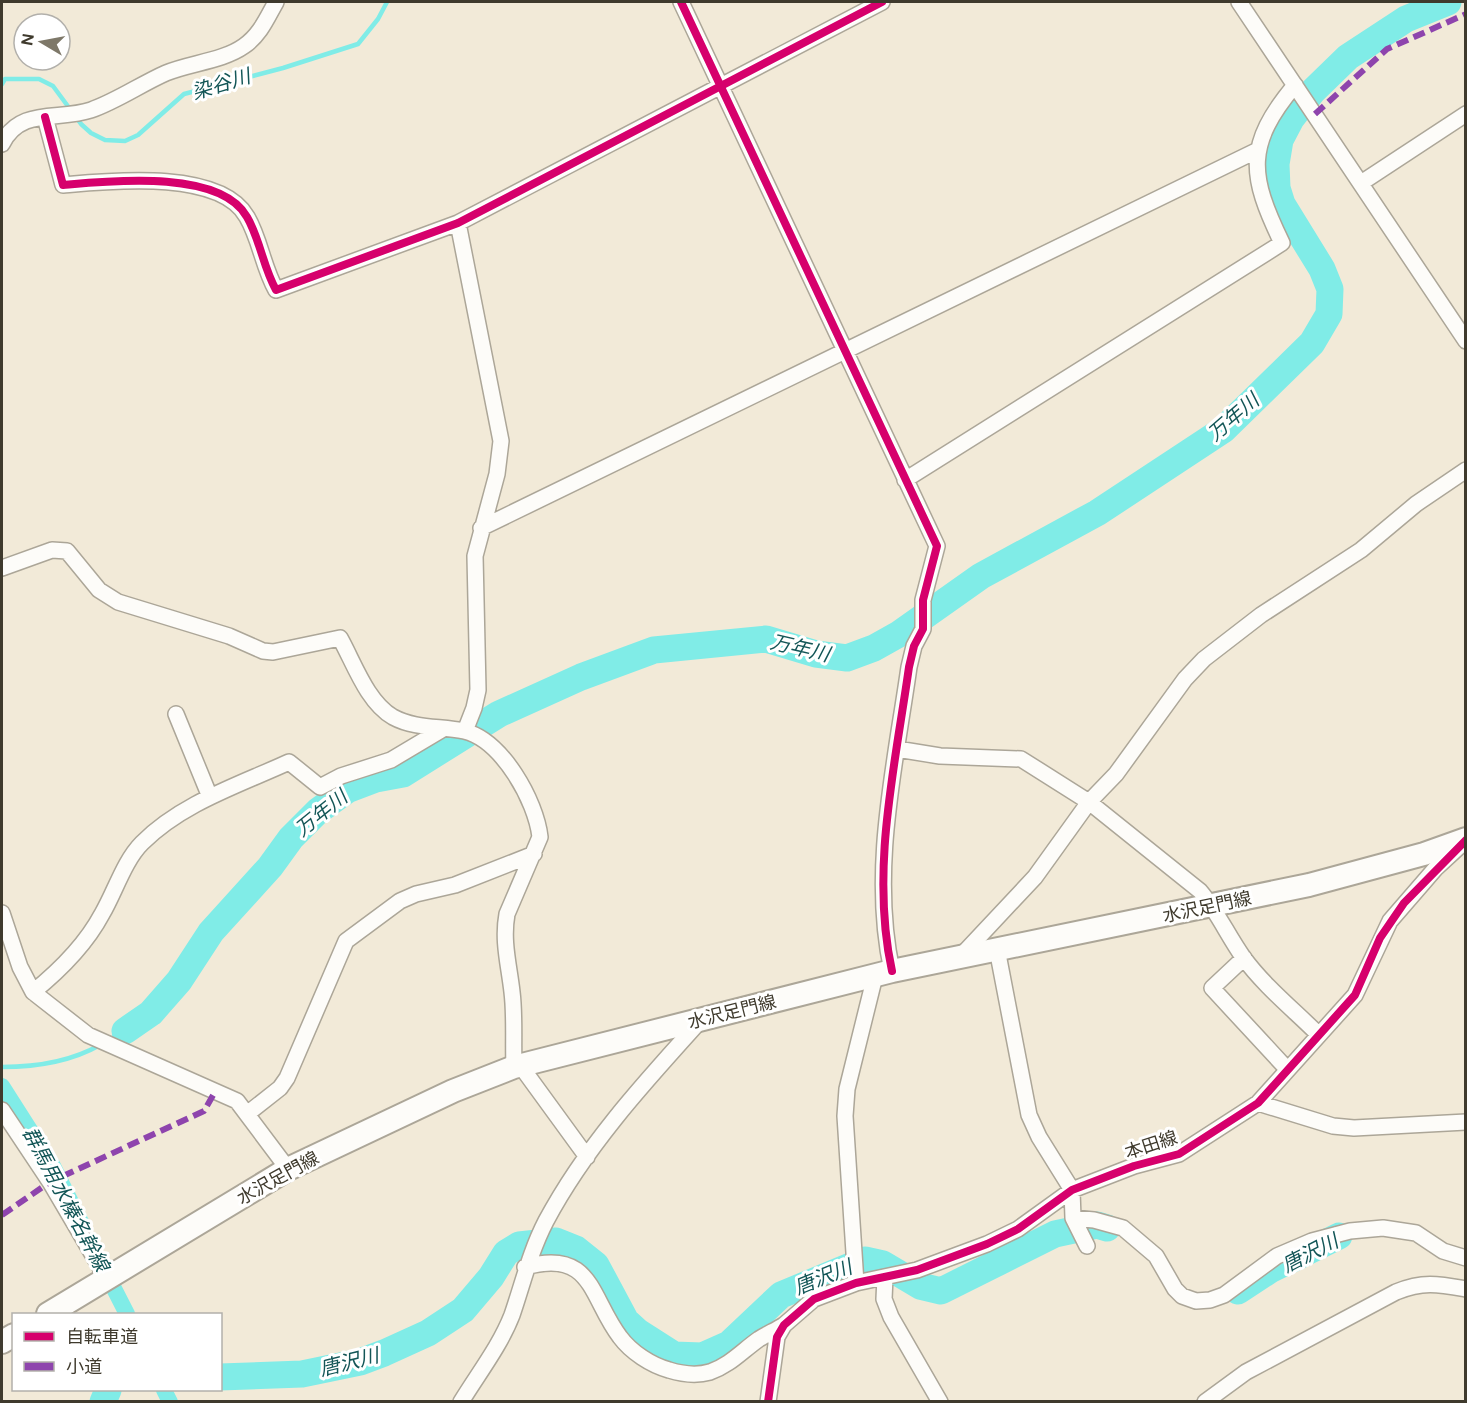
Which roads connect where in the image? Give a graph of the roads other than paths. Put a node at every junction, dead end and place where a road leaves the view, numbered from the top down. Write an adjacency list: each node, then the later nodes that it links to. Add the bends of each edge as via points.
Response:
1 (276, 2): 8 (street, via 262,29 236,51 165,74 93,109)
2 (681, 2): 5 (street)
3 (882, 2): 5 (street)
4 (1239, 2): 6 (street)
5 (721, 85): 12 (street); 14 (street)
6 (1295, 85): 10 (street, via 1263,129); 11 (street)
7 (1466, 114): 11 (street)
8 (45, 117): 9 (street, via 22,121 8,131); 12 (street, via 63,185 153,180 189,186 237,203 248,218 276,290)
9 (2, 144)
10 (1258, 150): 14 (street); 16 (street, via 1259,192 1282,243)
11 (1361, 183): 13 (street)
12 (458, 223): 17 (street, via 501,441 497,474)
13 (1466, 341)
14 (844, 351): 16 (street); 17 (street)
15 (1466, 470): 24 (street, via 1416,504 1361,550 1261,615 1204,658 1116,774)
16 (905, 480): 22 (street, via 937,546 923,600 923,629 909,667)
17 (481, 528): 21 (street, via 474,575 478,690)
18 (2, 568): 20 (street, via 51,550 67,551 99,590 118,602 229,636 263,651 340,638 379,705 402,720)
19 (176, 714): 23 (street)
20 (443, 729): 21 (street); 23 (street, via 390,760 320,787 289,762)
21 (465, 731): 26 (street, via 490,743 501,754 527,797 539,824 540,837)
22 (897, 749): 24 (street, via 940,756 1021,759); 32 (street, via 884,840)
23 (210, 797): 33 (street, via 140,844 101,916 74,952)
24 (1089, 802): 27 (street, via 1200,891); 30 (street, via 1035,877)
25 (1466, 840): 27 (main road, 水沢足門線, via 1321,882); 35 (street, 本田線, via 1390,921 1355,995)
26 (534, 854): 36 (street, via 507,914 505,928); 40 (street, via 461,883 408,897 346,941 287,1078)
27 (1213, 906): 29 (main road, 水沢足門線); 31 (street)
28 (2, 913): 33 (street)
29 (997, 949): 30 (main road, 水沢足門線); 44 (street, via 1029,1115)
30 (961, 956): 32 (main road, 水沢足門線)
31 (1244, 958): 35 (street); 37 (street, via 1212,988)
32 (883, 974): 34 (main road, 水沢足門線); 51 (street, via 848,1089 845,1116)
33 (33, 992): 40 (street, via 93,1038 216,1090 237,1101)
34 (701, 1020): 36 (main road, 水沢足門線); 42 (street, via 626,1103)
35 (1319, 1035): 37 (street, 本田線)
36 (517, 1066): 42 (street); 43 (main road, 水沢足門線, via 453,1091)
37 (1287, 1069): 38 (street, 本田線)
38 (1258, 1102): 41 (street, via 1333,1126); 44 (street, 本田線, via 1179,1154)
39 (2, 1110): 50 (street)
40 (247, 1114): 43 (street)
41 (1466, 1122)
42 (587, 1157): 48 (street, via 566,1185)
43 (288, 1169): 50 (main road, 水沢足門線)
44 (1072, 1190): 45 (street); 49 (street, 本田線, via 1018,1229 987,1244 917,1270)
45 (1073, 1218): 46 (street); 47 (street, via 1122,1228 1156,1256 1182,1296 1196,1301 1224,1295 1277,1256 1350,1231 1383,1228 1416,1233 1443,1251)
46 (1088, 1246)
47 (1466, 1258)
48 (526, 1264): 54 (street, via 550,1262 582,1273 593,1285 621,1339 658,1367 681,1374 708,1372 729,1364 759,1339); 55 (street, via 508,1324)
49 (885, 1277): 51 (street, 本田線); 57 (street, via 884,1299 891,1317)
50 (107, 1279): 53 (main road, 水沢足門線)
51 (855, 1280): 54 (street, 本田線, via 814,1299)
52 (1466, 1289): 58 (street, via 1432,1283 1415,1284 1396,1292 1246,1372)
53 (50, 1313)
54 (784, 1325): 56 (street, 本田線, via 773,1351)
55 (461, 1401)
56 (768, 1401)
57 (940, 1401)
58 (1205, 1401)

